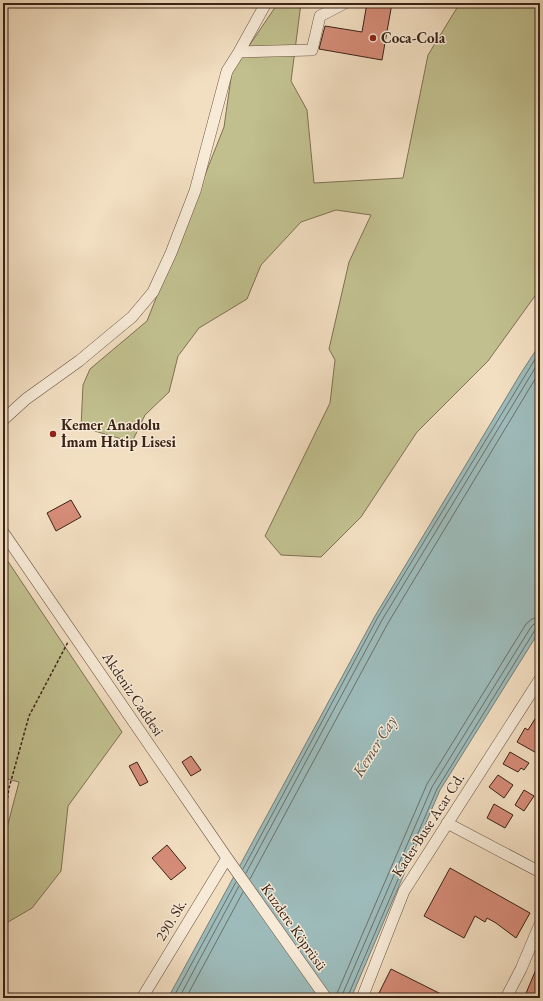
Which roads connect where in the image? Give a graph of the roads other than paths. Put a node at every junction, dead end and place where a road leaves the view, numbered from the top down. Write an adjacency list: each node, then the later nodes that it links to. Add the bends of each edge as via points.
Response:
1 (266, 3): 3 (street)
2 (345, 3): 3 (street, via 320,16 312,50)
3 (239, 52): 4 (street, via 227,71 194,192 153,292 132,317)
4 (3, 420)
5 (3, 532): 8 (street, Akdeniz Caddesi)
6 (539, 683): 7 (street, Kader Buse Acar Cd.)
7 (447, 823): 9 (street); 14 (street, Kader Buse Acar Cd., via 404,891)
8 (227, 858): 10 (street, Akdeniz Caddesi); 12 (street, 290. Sk.)
9 (540, 872)
10 (238, 873): 13 (street, Kuzdere Köprüsü)
11 (540, 924): 15 (street)
12 (142, 998)
13 (326, 998)
14 (362, 998)
15 (506, 998)

